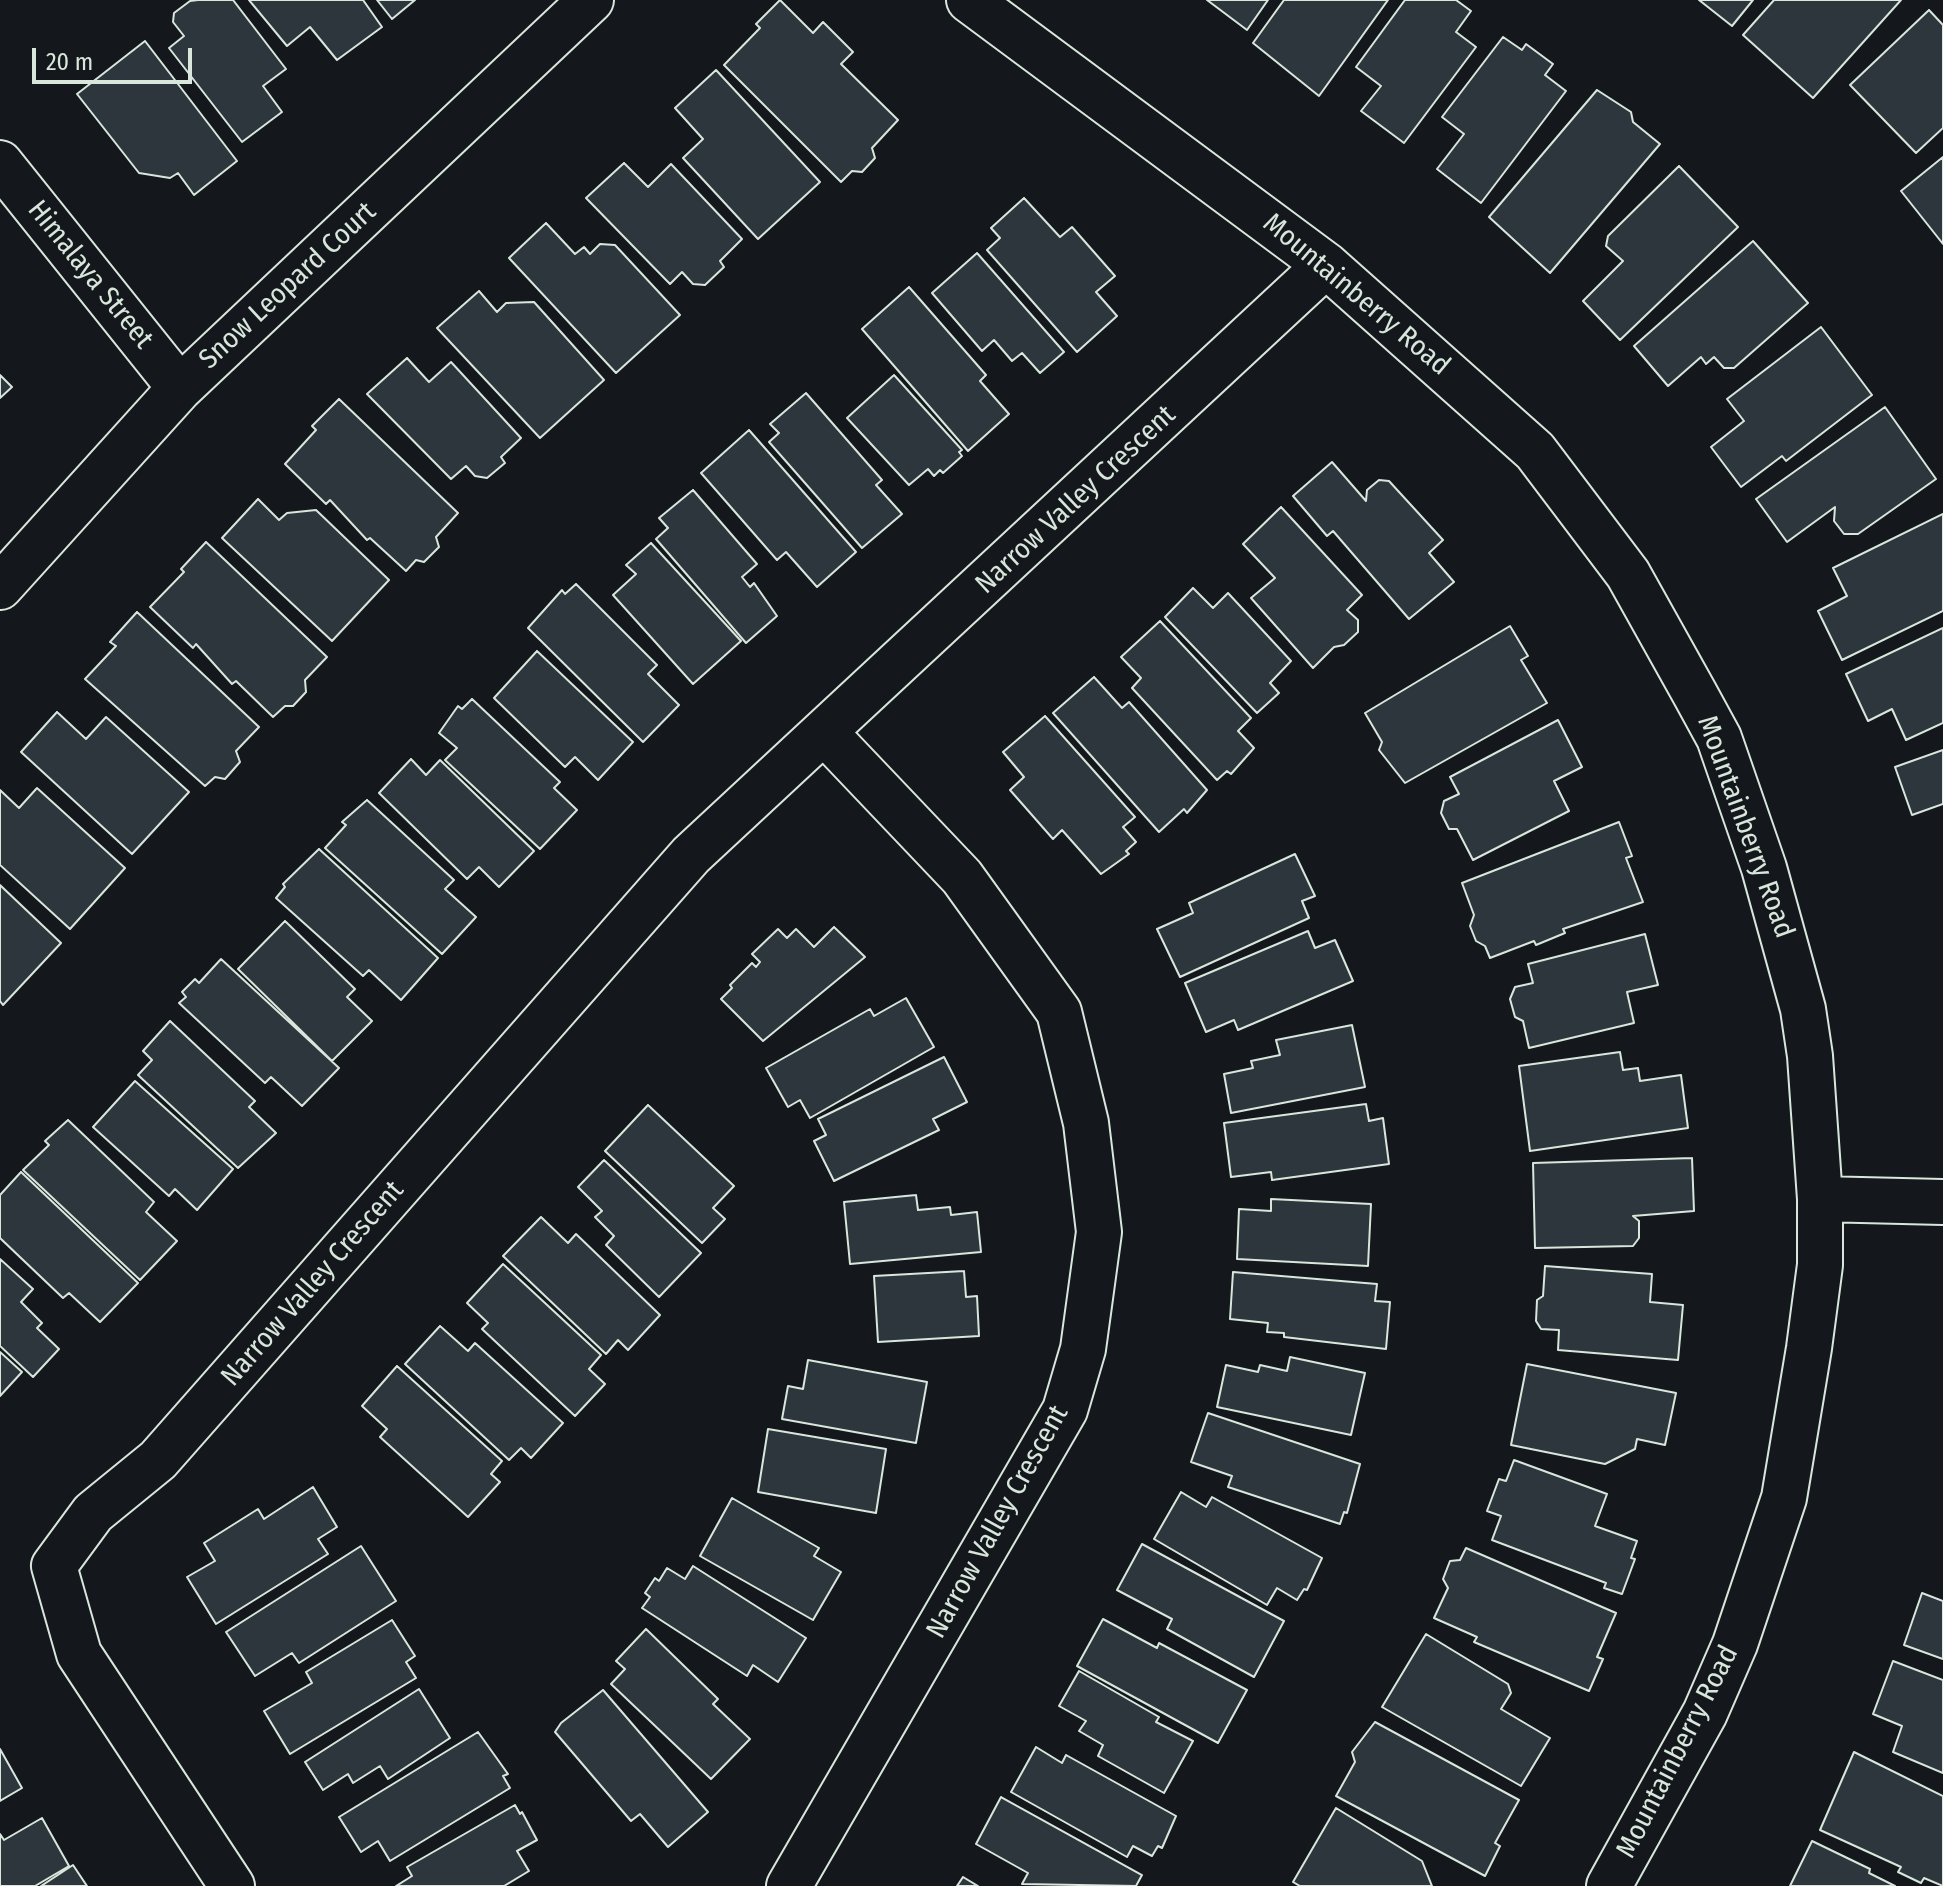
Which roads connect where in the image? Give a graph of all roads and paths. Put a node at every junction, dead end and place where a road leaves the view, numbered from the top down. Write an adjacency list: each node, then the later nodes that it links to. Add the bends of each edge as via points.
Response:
1 (591, 0): 5 (street, Snow Leopard Court)
2 (969, 0): 4 (street, Mountainberry Road)
3 (0, 163): 5 (street, Himalaya Street)
4 (1326, 265): 7 (street, Narrow Valley Crescent); 8 (street, Mountainberry Road, via 1535,451 1628,574 1713,727 1779,915 1803,1009)
5 (180, 388): 6 (street, Snow Leopard Court)
6 (0, 587)
7 (826, 734): 10 (street, Narrow Valley Crescent, via 691,855 158,1460 93,1513 54,1566 79,1654); 11 (street, Narrow Valley Crescent, via 962,877 1059,1012 1086,1123 1099,1232 1083,1349 1065,1410)
8 (1820, 1199): 9 (street); 12 (street, Mountainberry Road, via 1820,1265 1784,1498 1735,1644 1705,1713)
9 (1943, 1202)
10 (232, 1886)
11 (789, 1886)
12 (1609, 1886)

